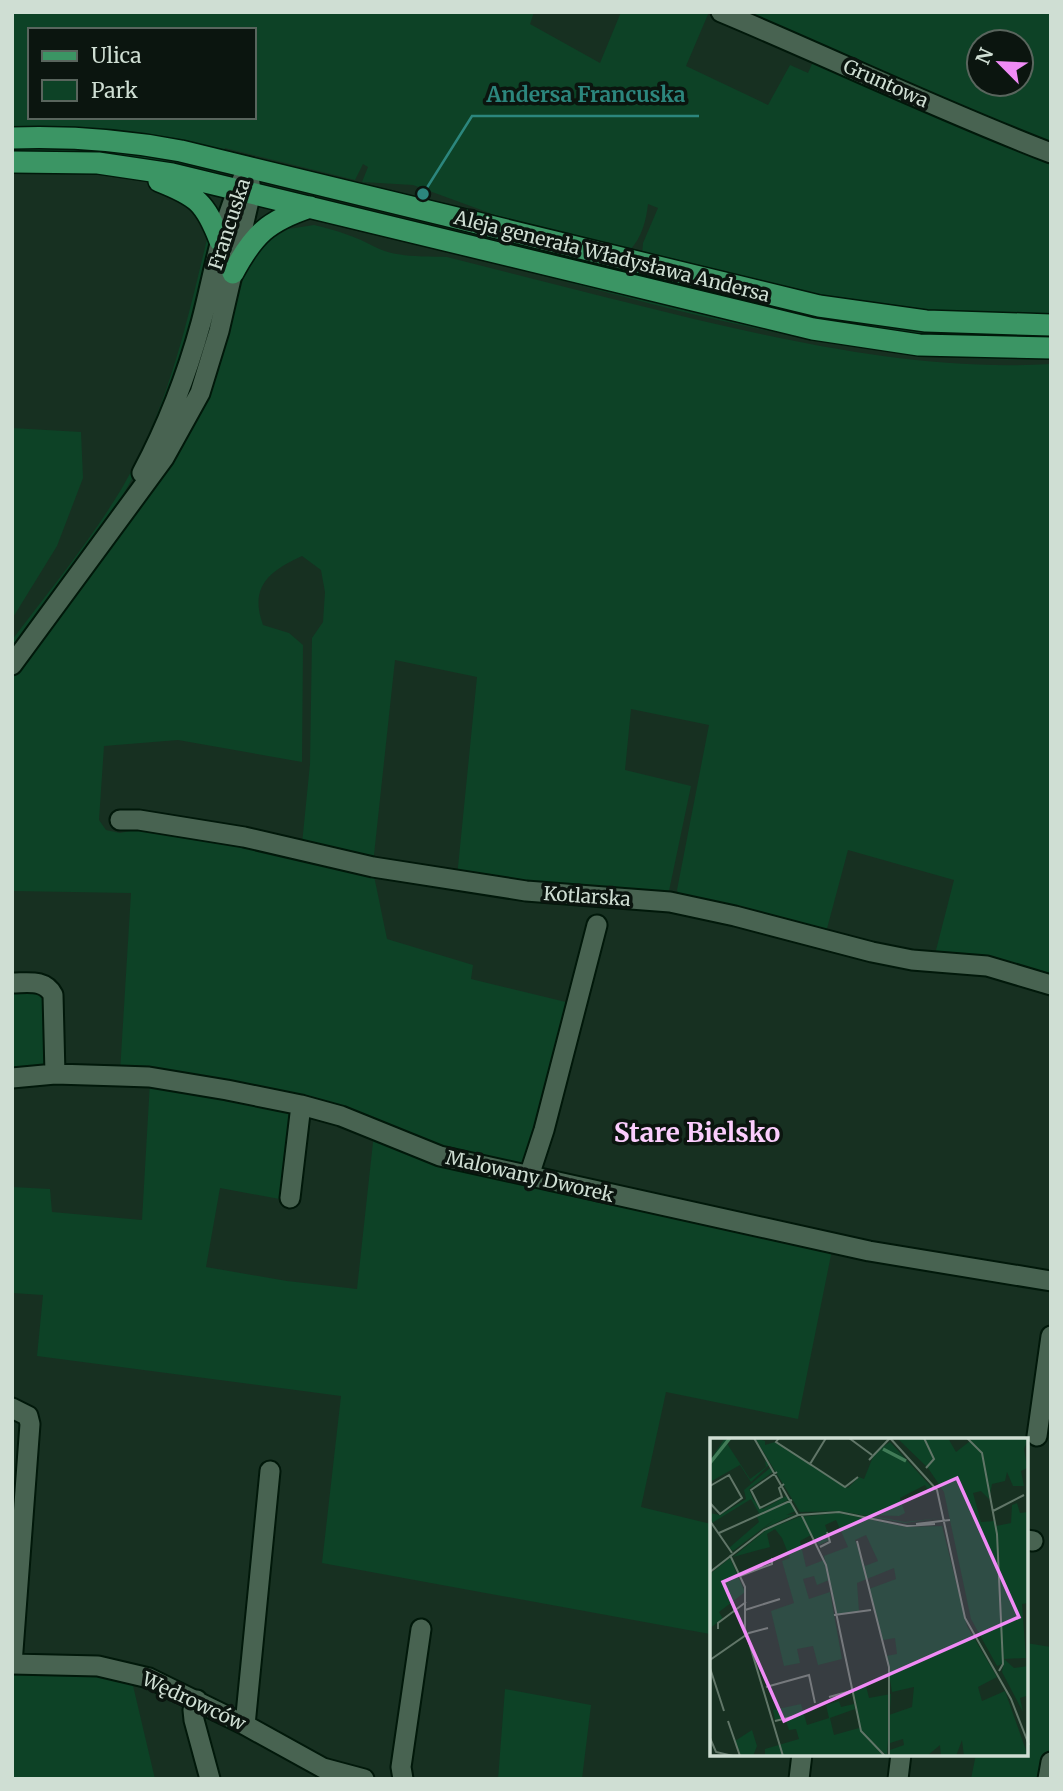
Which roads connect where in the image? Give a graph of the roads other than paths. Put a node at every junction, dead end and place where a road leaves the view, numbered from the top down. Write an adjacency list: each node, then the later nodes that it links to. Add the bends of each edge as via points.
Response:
1 (721, 12): 3 (street, Gruntowa)
2 (12, 138): 6 (main road, Aleja generała Władysława Andersa, via 110,139)
3 (1051, 153)
4 (12, 162): 5 (main road, Aleja generała Władysława Andersa)
5 (122, 165): 7 (main road, Aleja generała Władysława Andersa); 9 (main road, via 193,197 209,214)
6 (248, 167): 7 (street, Francuska); 10 (main road, Aleja generała Władysława Andersa)
7 (244, 190): 8 (main road, Aleja generała Władysława Andersa); 9 (street, Francuska); 12 (street, Francuska)
8 (310, 207): 11 (main road, Aleja generała Władysława Andersa); 12 (main road, via 267,225)
9 (220, 241): 15 (street, Francuska, via 179,390)
10 (562, 244): 11 (main road); 13 (main road, Aleja generała Władysława Andersa, via 819,306 926,321)
11 (556, 268): 14 (main road, Aleja generała Władysława Andersa, via 813,329 919,345)
12 (233, 273): 15 (street, Francuska, via 200,393 164,458)
13 (1051, 325)
14 (1051, 348)
15 (114, 528): 16 (street, Francuska)
16 (12, 665)
17 (120, 820): 20 (street, Kotlarska, via 244,837 373,867 526,891 670,902 872,952 987,967)
18 (597, 925): 24 (street)
19 (12, 983): 21 (street, via 45,985 53,995)
20 (1051, 985)
21 (55, 1074): 22 (street, Malowany Dworek); 23 (street, Malowany Dworek, via 149,1077)
22 (12, 1077)
23 (301, 1105): 24 (street, Malowany Dworek, via 440,1156); 25 (street)
24 (529, 1176): 26 (street, Malowany Dworek, via 869,1251)
25 (290, 1198)
26 (1051, 1281)
27 (1051, 1336): 29 (street)
28 (12, 1408): 32 (street, via 28,1416 30,1424)
29 (1037, 1436)
30 (270, 1471): 34 (street)
31 (421, 1629): 40 (street)
32 (12, 1664): 33 (street, Wędrowców, via 98,1666 132,1672)
33 (197, 1700): 34 (street, Wędrowców); 38 (street, via 194,1720)
34 (245, 1725): 39 (street, Wędrowców, via 323,1768)
35 (802, 1756): 41 (street)
36 (901, 1756): 42 (street)
37 (1051, 1762): 43 (street)
38 (210, 1779)
39 (364, 1779)
40 (403, 1779)
41 (799, 1779)
42 (898, 1779)
43 (1048, 1779)

